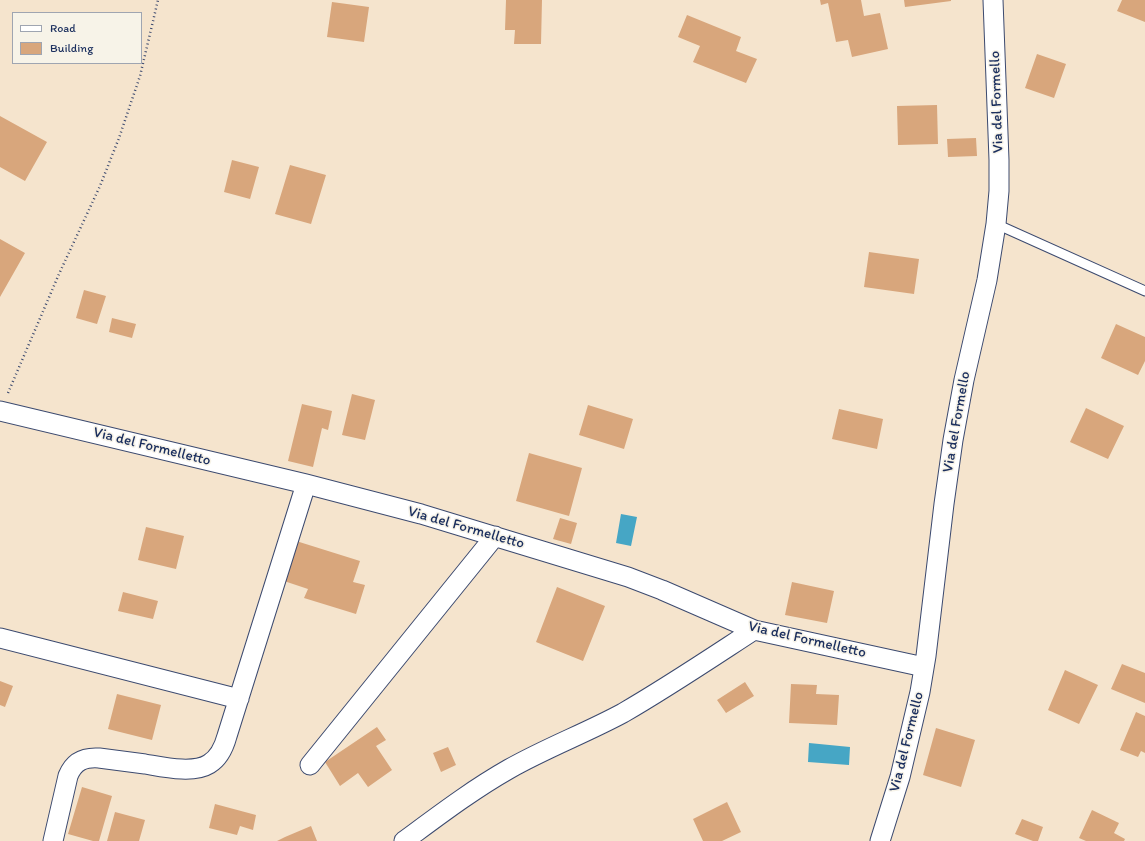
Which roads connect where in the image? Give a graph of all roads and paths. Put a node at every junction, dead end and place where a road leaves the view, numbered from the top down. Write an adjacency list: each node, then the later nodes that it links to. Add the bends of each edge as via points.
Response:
1 (158, 0): 5 (path, via 140,76 119,138)
2 (993, 0): 3 (street, Via del Formello, via 999,160)
3 (996, 224): 4 (lane); 10 (street, Via del Formello, via 987,280 953,440)
4 (1145, 291)
5 (3, 404): 6 (street, Via del Formelletto)
6 (306, 484): 7 (street, Via del Formelletto); 11 (street)
7 (495, 536): 8 (street, Via del Formelletto, via 640,582); 12 (street)
8 (754, 630): 10 (street, Via del Formelletto); 14 (street, via 647,699 495,777)
9 (0, 638): 11 (street)
10 (924, 667): 15 (street, Via del Formello, via 898,784)
11 (239, 699): 13 (street, via 222,750 213,762 204,767 179,769 94,758 76,764 66,781)
12 (310, 765)
13 (53, 841)
14 (404, 841)
15 (880, 841)

